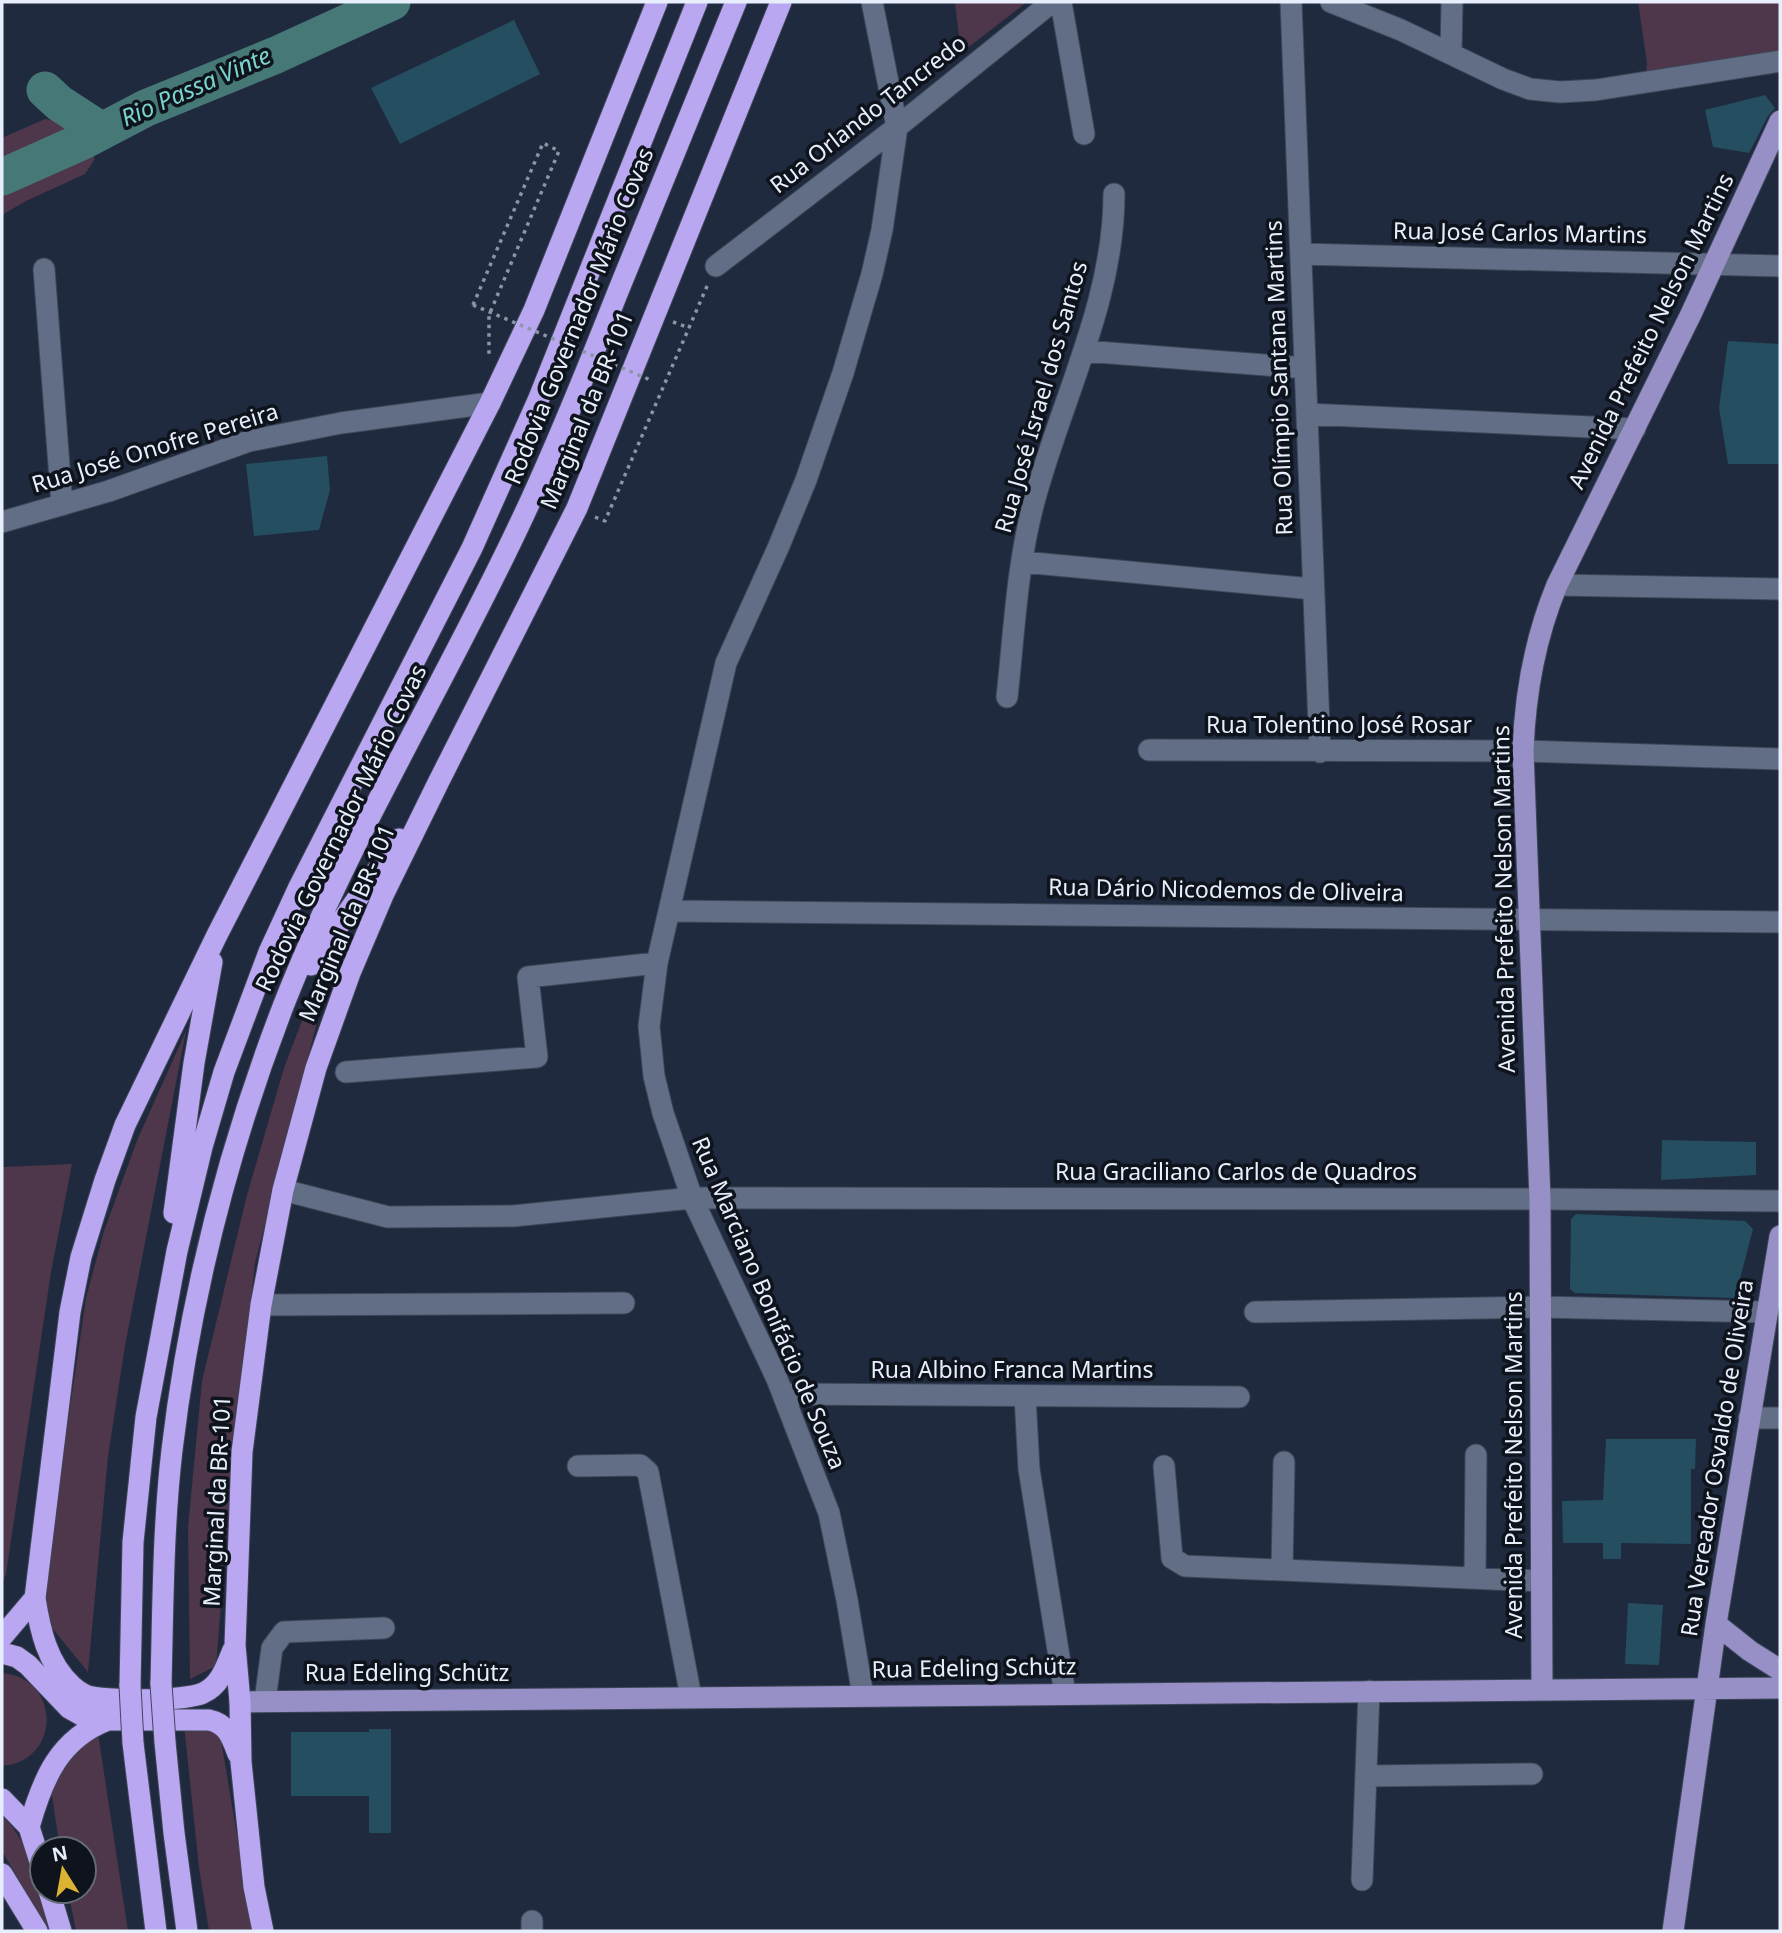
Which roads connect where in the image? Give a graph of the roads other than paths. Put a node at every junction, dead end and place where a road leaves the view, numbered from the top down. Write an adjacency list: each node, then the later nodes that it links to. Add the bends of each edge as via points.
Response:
1 (657, 2): 24 (highway, via 559,252)
2 (697, 2): 59 (highway, Rodovia Governador Mário Covas, via 498,491 260,974 202,1147)
3 (736, 2): 44 (highway, Rodovia Governador Mário Covas, via 551,455 345,869)
4 (781, 2): 38 (highway, Marginal da BR-101, via 577,508)
5 (872, 2): 14 (street, Rua Marciano Bonifácio de Souza)
6 (1052, 2): 14 (street, Rua Orlando Tancredo)
7 (1061, 2): 15 (street)
8 (1291, 2): 17 (street, Rua Olímpio Santana Martins)
9 (1331, 2): 11 (street)
10 (1452, 2): 11 (street)
11 (1451, 53): 12 (street, via 1530,89 1560,92)
12 (1780, 61)
13 (1780, 121): 18 (main road, Avenida Prefeito Nelson Martins)
14 (897, 127): 19 (street, Rua Orlando Tancredo); 39 (street, Rua Marciano Bonifácio de Souza, via 882,230 860,319 806,480 726,663)
15 (1084, 134)
16 (1114, 194): 22 (street, Rua José Israel dos Santos, via 1111,241)
17 (1301, 254): 18 (street, Rua José Carlos Martins); 23 (street, Rua Olímpio Santana Martins)
18 (1714, 265): 20 (street, Rua José Carlos Martins); 26 (main road, Avenida Prefeito Nelson Martins)
19 (716, 266)
20 (1780, 266)
21 (44, 269): 27 (street)
22 (1084, 351): 23 (street); 29 (street, Rua José Israel dos Santos, via 1035,498)
23 (1305, 368): 25 (street, Rua Olímpio Santana Martins)
24 (490, 403): 27 (street, Rua José Onofre Pereira, via 249,441); 42 (highway)
25 (1307, 414): 26 (street); 31 (street, Rua Olímpio Santana Martins)
26 (1635, 429): 30 (main road, Avenida Prefeito Nelson Martins)
27 (62, 505): 28 (street, Rua José Onofre Pereira)
28 (2, 522)
29 (1023, 562): 31 (street); 33 (street, Rua José Israel dos Santos)
30 (1557, 584): 32 (street); 35 (main road, Avenida Prefeito Nelson Martins, via 1533,660)
31 (1313, 589): 36 (street, Rua Olímpio Santana Martins)
32 (1780, 589)
33 (1007, 697)
34 (1149, 750): 36 (street, Rua Tolentino José Rosar)
35 (1523, 751): 36 (street, Rua Tolentino José Rosar); 37 (street, Rua Tolentino José Rosar); 40 (main road, Avenida Prefeito Nelson Martins)
36 (1320, 752)
37 (1780, 759)
38 (439, 781): 44 (highway); 46 (highway, Marginal da BR-101, via 350,974 316,1068)
39 (670, 911): 40 (street, Rua Dário Nicodemos de Oliveira); 43 (street, Rua Marciano Bonifácio de Souza)
40 (1528, 919): 41 (street, Rua Dário Nicodemos de Oliveira); 48 (main road, Avenida Prefeito Nelson Martins)
41 (1780, 922)
42 (217, 936): 59 (highway, via 194,1063); 69 (highway, via 125,1125 81,1257 70,1312)
43 (657, 963): 45 (street, via 527,977 537,1057); 47 (street, Rua Marciano Bonifácio de Souza, via 649,1026 654,1076)
44 (284, 1004): 98 (highway, Rodovia Governador Mário Covas, bridge, via 243,1119 219,1208 200,1284 172,1452 161,1684)
45 (346, 1072)
46 (283, 1190): 47 (street, Rua Graciliano Carlos de Quadros, via 388,1217 513,1216); 52 (highway, Marginal da BR-101)
47 (692, 1198): 48 (street, Rua Graciliano Carlos de Quadros); 56 (street, Rua Marciano Bonifácio de Souza)
48 (1540, 1199): 49 (street, Rua Graciliano Carlos de Quadros); 53 (main road, Avenida Prefeito Nelson Martins)
49 (1780, 1201)
50 (1780, 1236): 55 (main road, Rua Vereador Osvaldo de Oliveira)
51 (624, 1303): 52 (street)
52 (261, 1306): 73 (highway, Marginal da BR-101, via 242,1452)
53 (1539, 1307): 54 (street); 55 (street); 68 (main road, Avenida Prefeito Nelson Martins)
54 (1255, 1312)
55 (1766, 1312): 60 (main road, Rua Vereador Osvaldo de Oliveira)
56 (784, 1394): 57 (street, Rua Albino Franca Martins); 81 (street, Rua Marciano Bonifácio de Souza, via 829,1513)
57 (1025, 1396): 58 (street, Rua Albino Franca Martins); 80 (street, via 1033,1493)
58 (1239, 1397)
59 (145, 1417): 97 (highway, Rodovia Governador Mário Covas, bridge, via 133,1542 130,1686)
60 (1749, 1418): 61 (street); 70 (main road, Rua Vereador Osvaldo de Oliveira)
61 (1780, 1418)
62 (1476, 1455): 67 (street)
63 (1284, 1462): 66 (street)
64 (578, 1466): 82 (street, via 640,1465 648,1472)
65 (1164, 1466): 66 (street, via 1172,1558 1185,1566)
66 (1282, 1570): 67 (street)
67 (1475, 1578): 68 (street)
68 (1541, 1581): 78 (main road, Avenida Prefeito Nelson Martins)
69 (35, 1598): 72 (highway); 73 (highway, via 47,1651 72,1686 85,1695 190,1698 219,1679)
70 (1716, 1624): 75 (main road); 76 (main road, Rua Vereador Osvaldo de Oliveira)
71 (384, 1628): 83 (street, via 284,1632 272,1648)
72 (2, 1637)
73 (235, 1644): 84 (highway, Marginal da BR-101)
74 (2, 1653): 85 (highway, via 17,1657 38,1673 75,1713)
75 (1780, 1670)
76 (1708, 1688): 77 (main road, Rua Edeling Schütz); 78 (main road, Rua Edeling Schütz); 100 (main road, Rua Vereador Osvaldo de Oliveira)
77 (1780, 1688)
78 (1542, 1689): 79 (main road, Rua Edeling Schütz)
79 (1369, 1691): 80 (main road, Rua Edeling Schütz); 88 (street)
80 (1065, 1694): 81 (main road, Rua Edeling Schütz)
81 (863, 1696): 82 (main road, Rua Edeling Schütz)
82 (691, 1697): 83 (main road, Rua Edeling Schütz)
83 (265, 1701): 84 (main road, Rua Edeling Schütz)
84 (240, 1702): 86 (highway, Marginal da BR-101)
85 (108, 1720): 86 (highway, via 219,1722 229,1732); 90 (highway, via 75,1737 60,1756 45,1779)
86 (241, 1762): 99 (highway, Marginal da BR-101)
87 (1532, 1774): 88 (street)
88 (1366, 1776): 93 (street)
89 (2, 1799): 90 (highway)
90 (29, 1827): 91 (highway)
91 (32, 1835)
92 (2, 1874): 95 (highway)
93 (1362, 1880)
94 (53, 1905): 96 (highway)
95 (37, 1931)
96 (61, 1931)
97 (156, 1931)
98 (187, 1931)
99 (262, 1931)
100 (1673, 1931)

